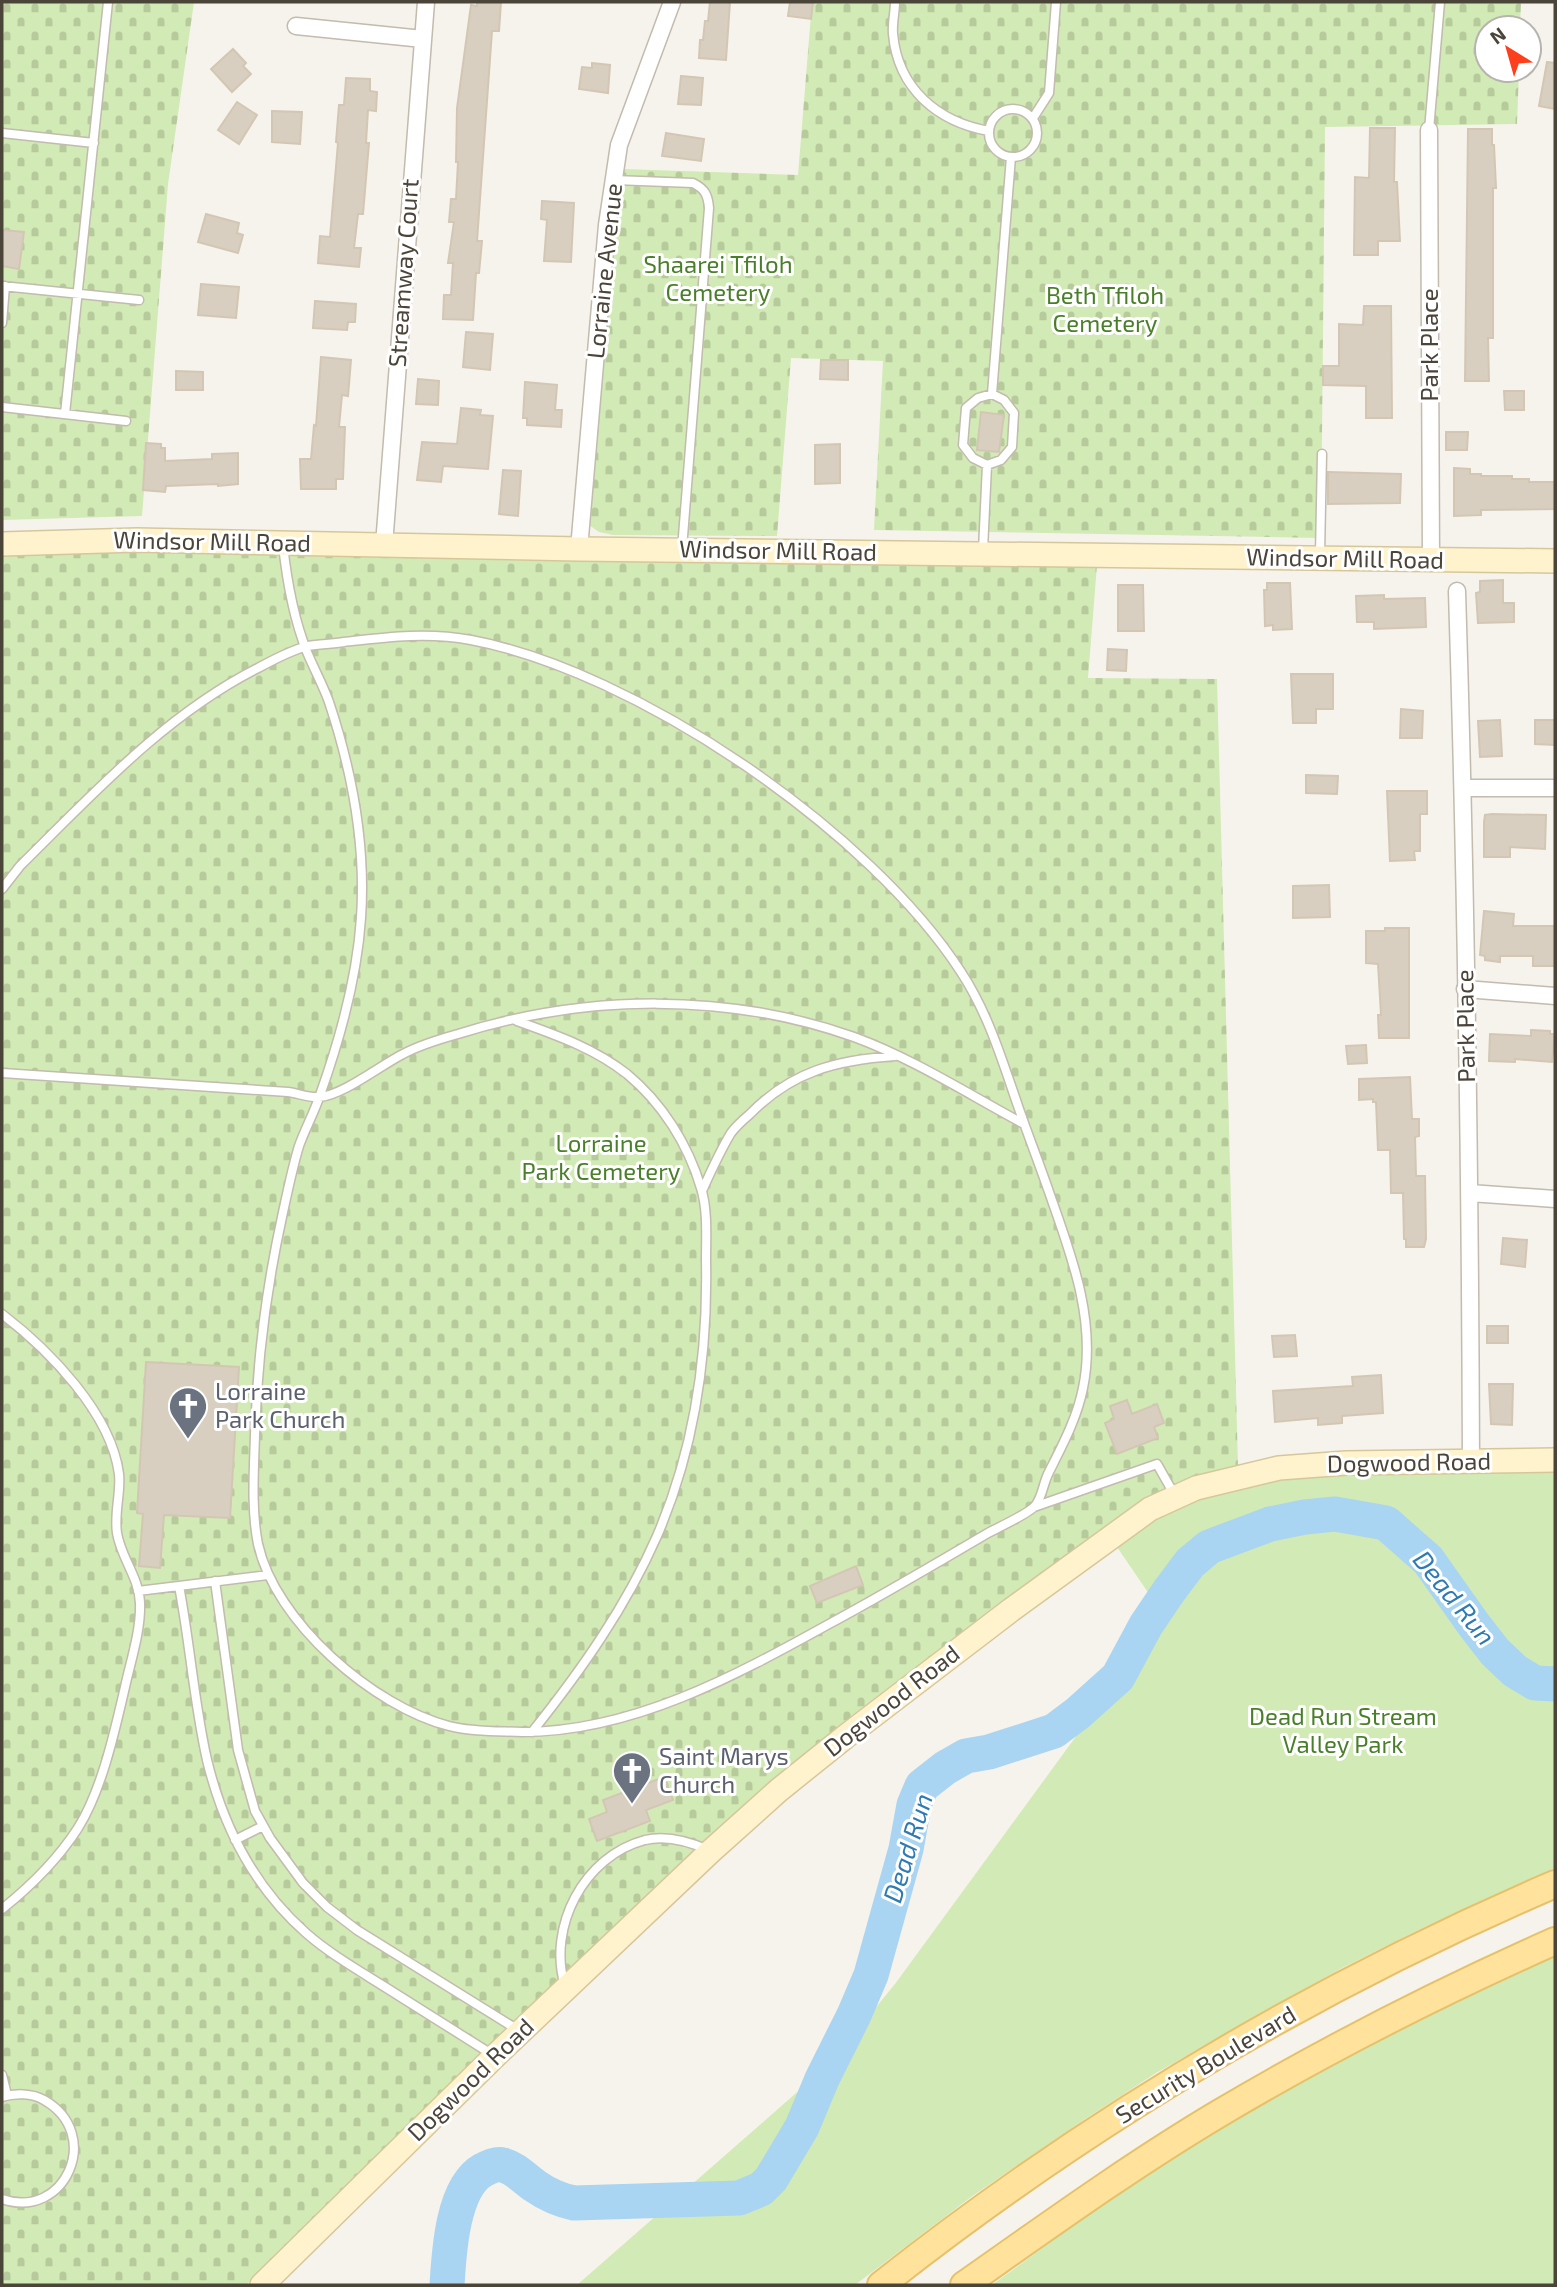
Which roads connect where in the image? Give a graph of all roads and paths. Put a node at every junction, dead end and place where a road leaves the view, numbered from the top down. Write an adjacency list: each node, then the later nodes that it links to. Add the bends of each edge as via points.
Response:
1 (108, 2): 13 (lane)
2 (426, 2): 8 (street, Streamway Court)
3 (672, 2): 15 (street, Lorraine Avenue, via 619,145)
4 (895, 2): 11 (lane, via 893,33 911,84 936,112 967,127)
5 (1056, 2): 9 (lane, via 1049,93)
6 (1440, 2): 10 (lane)
7 (296, 26): 8 (street)
8 (423, 40): 28 (street, Streamway Court)
9 (1033, 118): 11 (lane, via 1021,110 1004,110 990,123); 14 (lane, via 1038,133 1034,145 1025,155)
10 (1429, 130): 33 (street, Park Place)
11 (989, 131): 14 (lane, via 991,144)
12 (2, 133): 13 (lane)
13 (94, 143): 17 (lane)
14 (1012, 157): 20 (lane)
15 (614, 180): 29 (street, Lorraine Avenue); 30 (lane, via 693,183 708,196)
16 (4, 286): 17 (lane); 19 (lane)
17 (78, 294): 18 (lane); 22 (lane)
18 (138, 300)
19 (2, 324)
20 (992, 394): 25 (lane, via 1014,413 1012,447 1001,460); 25 (lane, via 966,408 963,445)
21 (2, 407): 22 (lane)
22 (65, 414): 23 (lane)
23 (126, 421)
24 (1322, 454): 32 (lane)
25 (987, 466): 31 (lane)
26 (282, 542): 27 (street, Windsor Mill Road); 28 (street, Windsor Mill Road); 36 (lane)
27 (2, 544)
28 (384, 545): 29 (street, Windsor Mill Road)
29 (579, 549): 30 (street, Windsor Mill Road)
30 (682, 549): 31 (street, Windsor Mill Road)
31 (983, 553): 32 (street, Windsor Mill Road)
32 (1320, 558): 33 (street, Windsor Mill Road)
33 (1431, 560): 34 (street, Windsor Mill Road)
34 (1555, 561)
35 (1457, 591): 37 (street, Park Place)
36 (305, 647): 39 (lane, via 221,688 150,741); 45 (lane, via 327,697 345,759 362,862 359,948); 46 (lane, via 430,634 510,649 614,690 740,762 850,848 923,920 967,981 985,1016)
37 (1463, 788): 38 (street); 40 (street, Park Place)
38 (1555, 788)
39 (2, 889)
40 (1465, 989): 41 (street); 48 (street, Park Place)
41 (1555, 996)
42 (514, 1020): 43 (lane, via 632,1003 701,1006 810,1024); 45 (lane, via 407,1052 342,1090); 47 (lane, via 571,1041 628,1074 677,1132)
43 (897, 1055): 46 (lane); 47 (lane, via 830,1064 778,1089 733,1131)
44 (2, 1073): 45 (lane, via 288,1091)
45 (319, 1097): 55 (lane, via 298,1148 284,1206 268,1284 257,1376 253,1488 257,1542)
46 (1024, 1124): 54 (lane, via 1082,1298 1087,1354 1077,1411)
47 (702, 1191): 59 (lane, via 707,1297 704,1352 698,1403 675,1492 651,1548 608,1626)
48 (1470, 1193): 49 (street); 52 (street, Park Place)
49 (1555, 1199)
50 (2, 1314): 58 (lane, via 51,1358 86,1401 115,1451 120,1477 117,1533)
51 (1555, 1460): 52 (street, Dogwood Road)
52 (1471, 1462): 53 (street, Dogwood Road, via 1279,1468)
53 (1176, 1496): 54 (lane, via 1157,1464); 62 (street, Dogwood Road, via 1111,1536 845,1737)
54 (1034, 1507): 59 (lane, via 882,1596 715,1682 647,1711)
55 (268, 1575): 56 (lane); 59 (lane, via 316,1642 384,1698 458,1729)
56 (215, 1581): 57 (lane); 60 (lane, via 238,1750 251,1801)
57 (179, 1586): 58 (lane); 61 (lane, via 207,1758)
58 (138, 1591): 64 (lane, via 132,1656 94,1793 79,1826 56,1857)
59 (532, 1732)
60 (263, 1826): 61 (lane); 67 (lane, via 303,1883 327,1907)
61 (235, 1840): 68 (lane, via 262,1885 306,1933)
62 (711, 1851): 66 (street, Dogwood Road); 66 (lane, via 687,1841 645,1840 602,1864 567,1913 560,1938 560,1968)
63 (1555, 1884): 73 (main road, Security Boulevard, via 1468,1922 1331,1992 1192,2070 1010,2188)
64 (2, 1909)
65 (1555, 1941): 74 (main road, Security Boulevard, via 1354,2038 1220,2113)
66 (566, 1988): 67 (street, Dogwood Road)
67 (521, 2031): 68 (street, Dogwood Road)
68 (495, 2056): 72 (street, Dogwood Road)
69 (2, 2075): 70 (lane)
70 (4, 2096): 71 (lane, via 24,2094 54,2105 71,2127 75,2152 65,2179 55,2190 30,2202)
71 (2, 2199)
72 (262, 2285)
73 (881, 2285)
74 (964, 2285)

